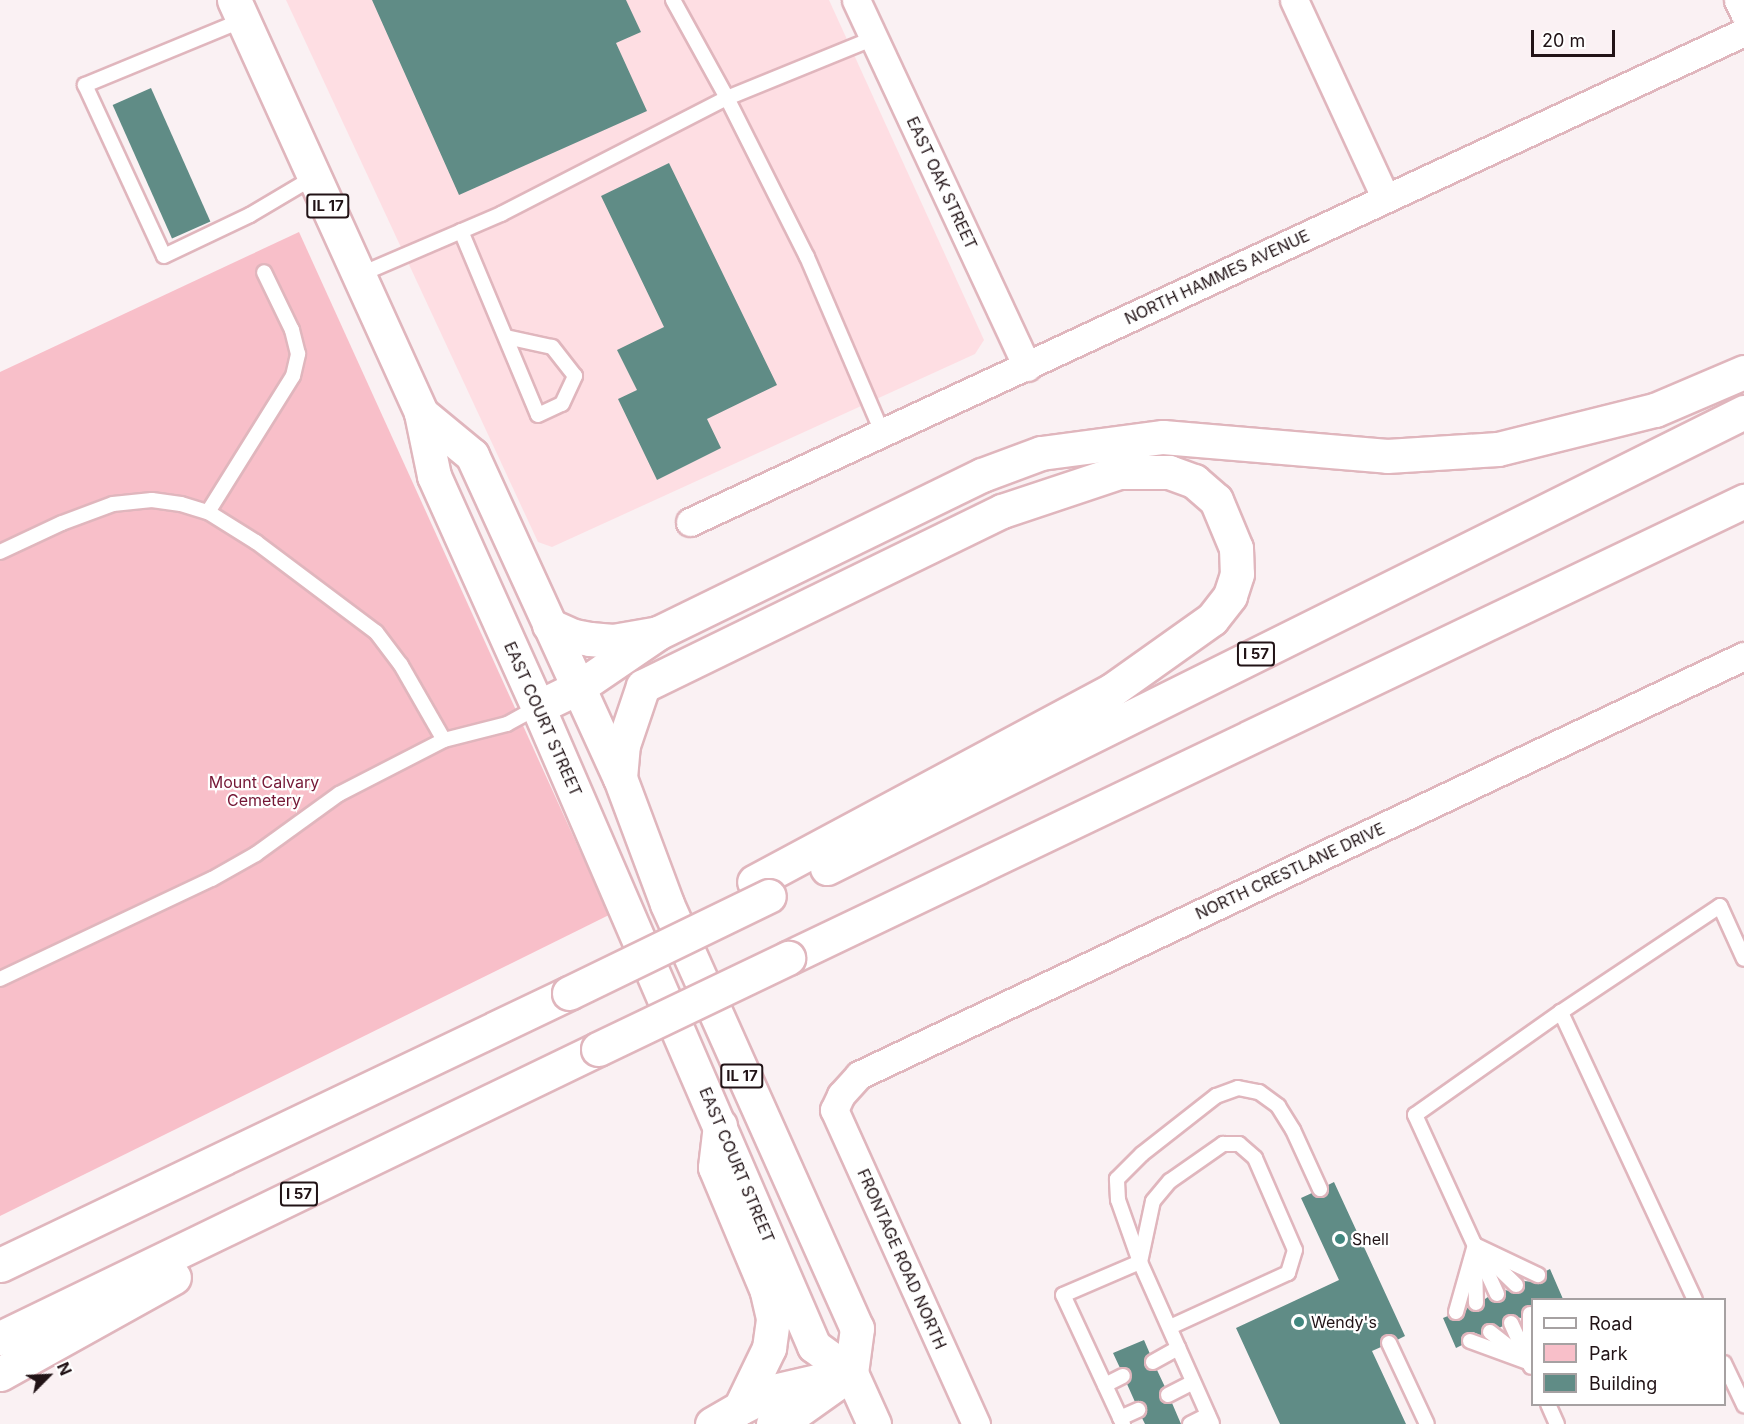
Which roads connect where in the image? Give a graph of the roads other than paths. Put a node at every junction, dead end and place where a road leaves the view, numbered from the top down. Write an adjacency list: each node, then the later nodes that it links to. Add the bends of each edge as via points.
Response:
1 (673, 0): 9 (lane)
2 (856, 0): 8 (street, EAST OAK STREET)
3 (1294, 0): 11 (street)
4 (1738, 0): 6 (street)
5 (239, 10): 10 (main road, EAST COURT STREET / IL 17); 10 (lane, via 85,85 164,256 250,215)
6 (1744, 13)
7 (1744, 32): 11 (street, NORTH HAMMES AVENUE)
8 (874, 38): 9 (lane); 16 (street, EAST OAK STREET)
9 (727, 99): 12 (lane); 20 (lane, via 807,256)
10 (314, 177): 14 (main road, EAST COURT STREET / IL 17)
11 (1385, 197): 16 (street, NORTH HAMMES AVENUE)
12 (461, 231): 14 (lane); 15 (lane)
13 (264, 272): 22 (lane, via 292,330 298,354 293,376)
14 (359, 275): 19 (main road, EAST COURT STREET / IL 17)
15 (506, 337): 15 (lane, via 538,415 561,404 575,376 552,347)
16 (1027, 367): 20 (street, NORTH HAMMES AVENUE)
17 (1744, 372): 26 (main road, via 1655,410 1498,449 1387,456 1163,437 1041,453 982,475)
18 (1744, 412): 33 (main road, I 57)
19 (421, 413): 25 (main road, IL 17, via 472,455); 30 (main road, EAST COURT STREET / IL 17, via 434,476)
20 (883, 434): 23 (street, NORTH HAMMES AVENUE)
21 (1744, 501): 38 (main road, I 57, bridge)
22 (208, 512): 24 (lane, via 152,500 113,504); 31 (lane, via 256,542 376,632 401,665)
23 (690, 522)
24 (0, 552)
25 (549, 625): 26 (main road, via 574,636 613,641); 29 (main road, IL 17)
26 (658, 633): 29 (main road)
27 (1744, 656): 37 (street, NORTH CRESTLANE DRIVE, via 859,1075)
28 (643, 686): 29 (main road); 32 (main road, via 623,745); 33 (main road, via 1002,511 1119,472 1169,472 1194,481 1216,500 1236,548 1237,574 1230,596 1212,619 1112,690)
29 (579, 687): 30 (main road); 32 (main road, IL 17)
30 (538, 707): 31 (lane, via 507,724); 39 (main road, EAST COURT STREET / IL 17)
31 (444, 740): 35 (lane, via 339,794 256,854 212,879)
32 (620, 778): 64 (main road, IL 17, via 667,904 857,1328)
33 (761, 889): 43 (main road, bridge, via 613,971)
34 (1744, 959): 36 (lane, via 1720,906)
35 (0, 979)
36 (1561, 1012): 41 (lane, via 1415,1114); 47 (lane)
37 (841, 1095): 79 (street, FRONTAGE ROAD NORTH, via 834,1110)
38 (478, 1109): 54 (main road, I 57); 65 (main road)
39 (720, 1125): 64 (main road, EAST COURT STREET / IL 17, via 814,1346); 72 (main road, via 715,1167 767,1291 773,1318 769,1348)
40 (1320, 1189): 42 (lane, via 1278,1106 1258,1092 1238,1088 1216,1096 1142,1154 1117,1179 1118,1200)
41 (1475, 1245): 44 (lane); 45 (lane); 46 (lane); 48 (lane); 49 (lane)
42 (1140, 1262): 52 (lane); 52 (lane, via 1153,1201 1170,1181 1223,1144 1239,1144 1255,1158 1295,1250 1288,1273); 68 (lane, via 1064,1295)
43 (0, 1265)
44 (1538, 1275)
45 (1516, 1285)
46 (1497, 1294)
47 (1695, 1298)
48 (1476, 1303)
49 (1456, 1312)
50 (1530, 1314): 55 (lane)
51 (1511, 1323): 59 (lane)
52 (1170, 1327): 58 (lane)
53 (1490, 1332): 61 (lane)
54 (0, 1338)
55 (1531, 1338)
56 (1470, 1341): 62 (lane)
57 (1389, 1343): 81 (lane)
58 (1178, 1348): 60 (lane); 67 (lane)
59 (1531, 1361)
60 (1154, 1362)
61 (1531, 1362)
62 (1531, 1363)
63 (1726, 1365): 70 (lane)
64 (851, 1373): 72 (main road, via 773,1391); 77 (main road); 78 (main road, EAST COURT STREET / IL 17)
65 (0, 1374)
66 (1123, 1376): 68 (lane)
67 (1193, 1382): 69 (lane); 74 (lane)
68 (1104, 1385): 75 (lane)
69 (1168, 1395)
70 (1744, 1405)
71 (1549, 1406): 82 (lane)
72 (740, 1408): 76 (main road)
73 (1138, 1410): 75 (lane)
74 (1210, 1419): 80 (lane)
75 (1121, 1421)
76 (711, 1424)
77 (773, 1424)
78 (874, 1424)
79 (976, 1424)
80 (1190, 1424)
81 (1427, 1424)
82 (1557, 1424)

